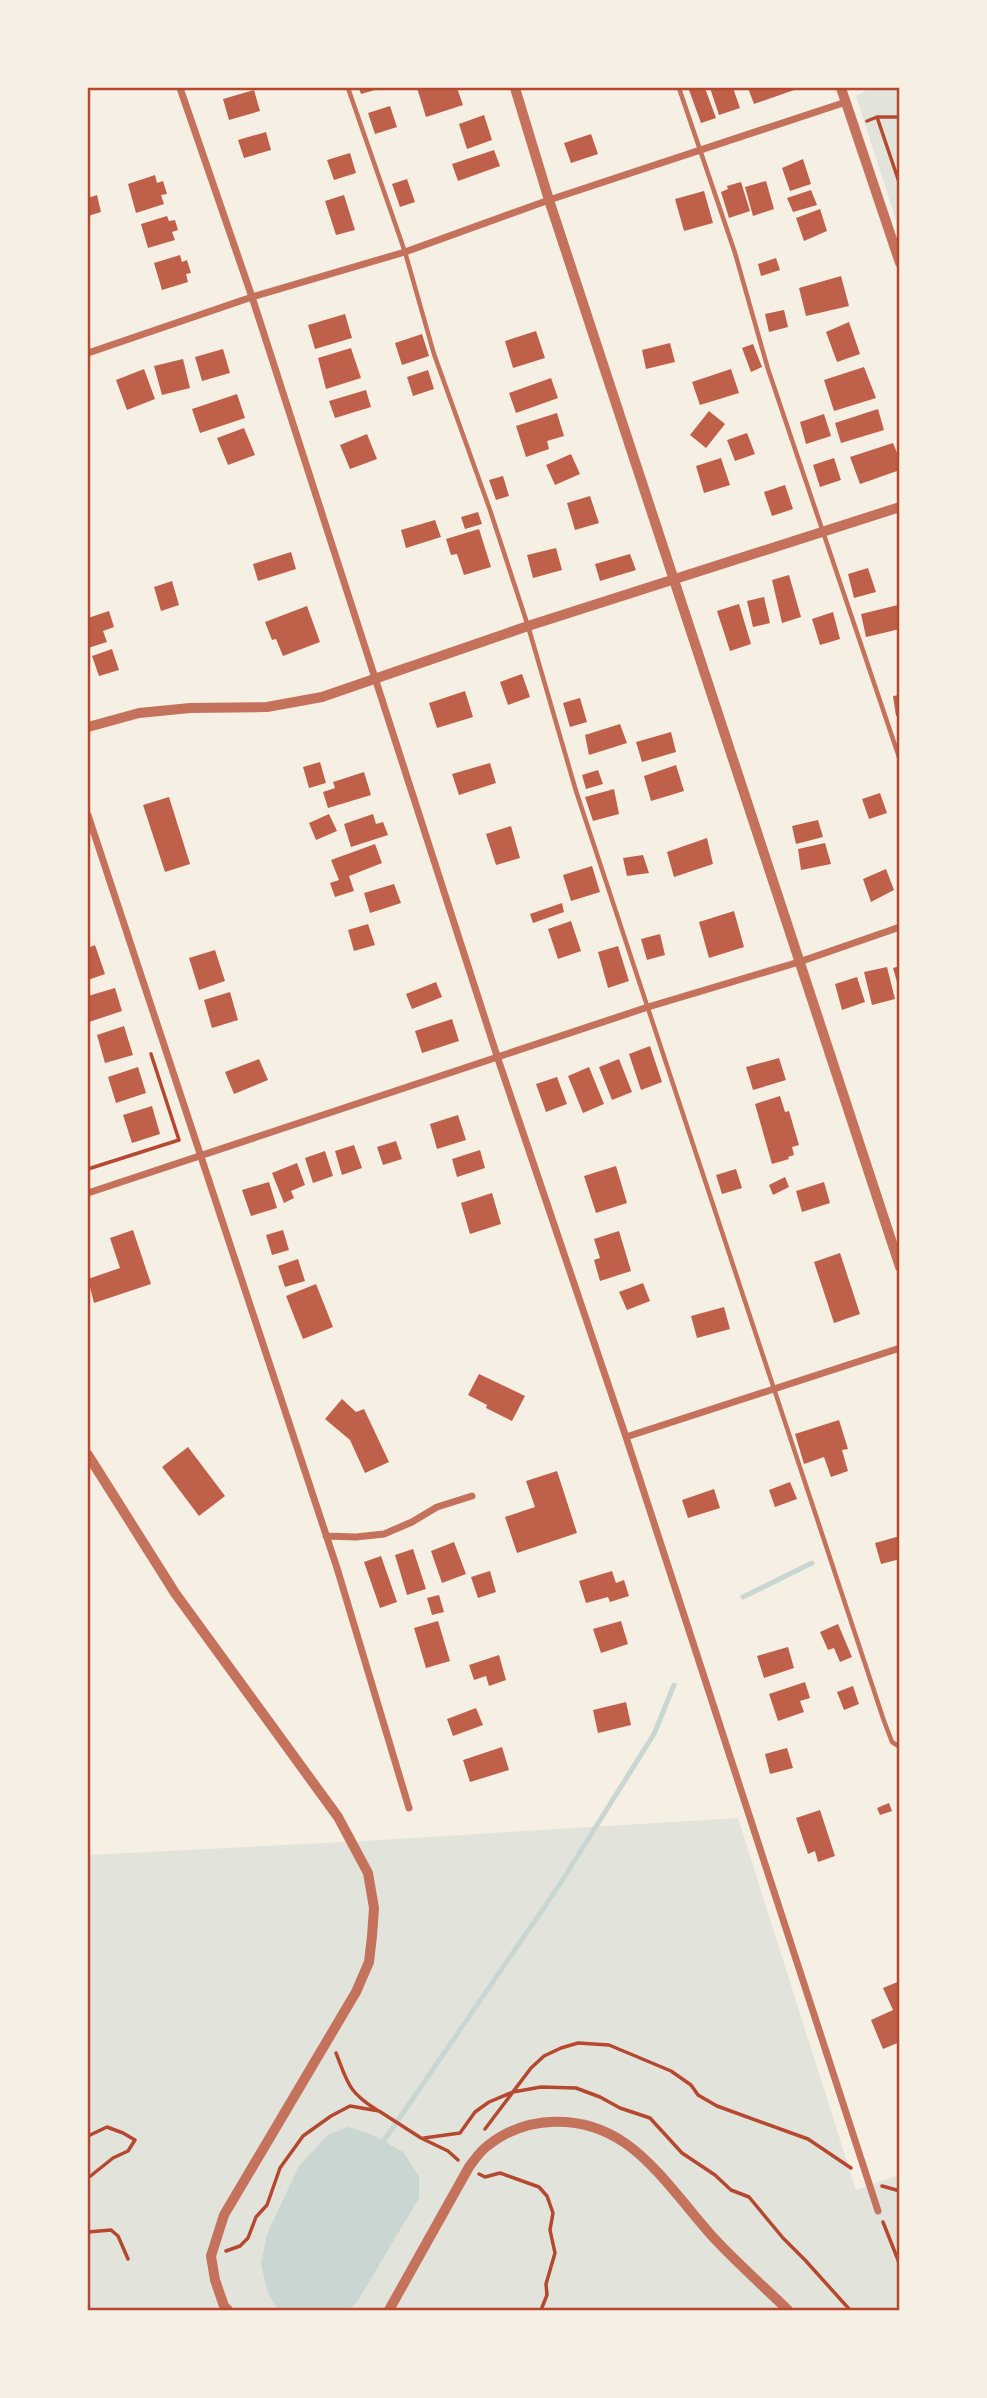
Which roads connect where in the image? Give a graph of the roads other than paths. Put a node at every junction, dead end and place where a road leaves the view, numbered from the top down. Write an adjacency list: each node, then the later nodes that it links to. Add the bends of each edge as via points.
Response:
1 (180, 88): 11 (street)
2 (348, 88): 9 (lane)
3 (515, 88): 8 (street)
4 (679, 88): 7 (lane)
5 (841, 88): 6 (street)
6 (846, 102): 7 (street); 10 (street)
7 (701, 151): 8 (street); 14 (lane)
8 (549, 200): 9 (street); 15 (street)
9 (405, 252): 11 (street); 16 (lane, via 434,354)
10 (900, 263)
11 (252, 297): 12 (street); 17 (street)
12 (88, 353)
13 (900, 507): 14 (street)
14 (824, 532): 15 (street); 19 (lane)
15 (674, 580): 16 (street); 22 (street)
16 (528, 626): 17 (street); 23 (lane, via 576,791)
17 (375, 679): 18 (street, via 322,697 267,707 139,713); 24 (street)
18 (88, 727)
19 (900, 760)
20 (88, 815): 25 (street)
21 (900, 927): 22 (street)
22 (799, 962): 23 (street); 27 (street)
23 (648, 1007): 24 (street); 29 (lane)
24 (498, 1059): 25 (street); 30 (street)
25 (201, 1154): 26 (street); 33 (street)
26 (88, 1193)
27 (900, 1267)
28 (900, 1348): 29 (street)
29 (775, 1390): 30 (street); 34 (lane, via 884,1721 892,1742)
30 (626, 1437): 36 (street)
31 (88, 1455): 37 (street, via 176,1594 338,1817 369,1873 374,1908 369,1962 356,1992 224,2215 211,2256)
32 (472, 1496): 33 (street, via 384,1534)
33 (326, 1536): 35 (street)
34 (900, 1747)
35 (409, 1808)
36 (878, 2211)
37 (228, 2311)
38 (389, 2311): 39 (street, via 469,2167 485,2148 508,2133 540,2122 574,2121 625,2143)
39 (788, 2311)

